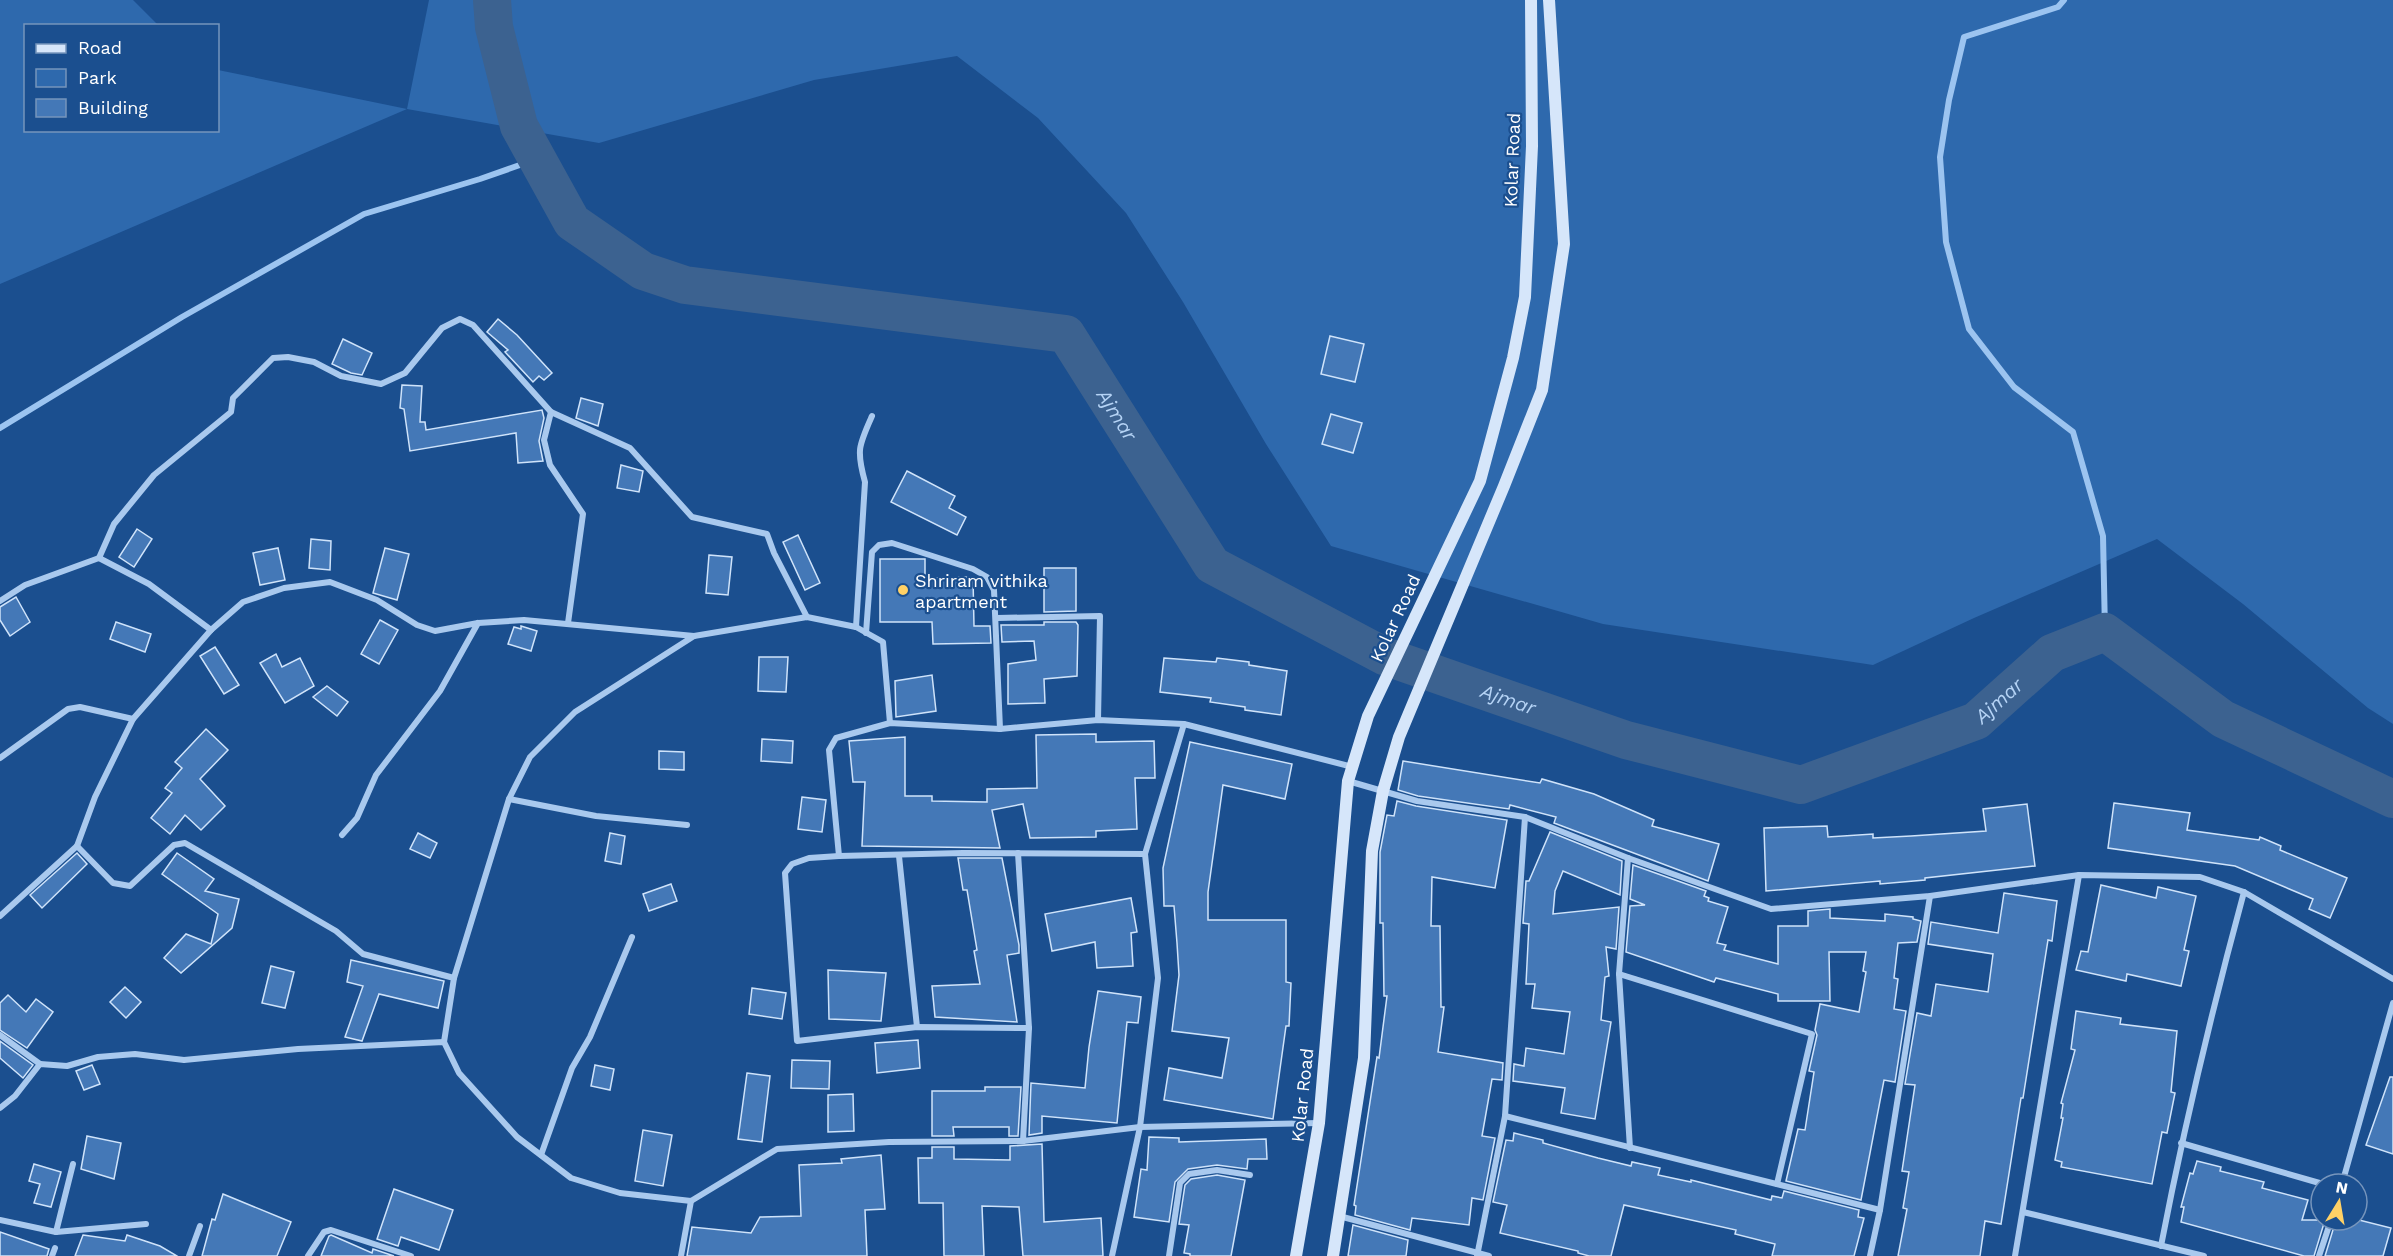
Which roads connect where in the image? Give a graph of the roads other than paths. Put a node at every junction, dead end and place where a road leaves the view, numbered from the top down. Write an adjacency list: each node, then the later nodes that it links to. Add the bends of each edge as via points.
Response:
1 (1531, 0): 21 (main road, Kolar Road, via 1532,146 1525,297 1514,358 1480,481 1368,716)
2 (1549, 0): 23 (main road, via 1564,244 1542,390 1399,738)
3 (551, 412): 5 (street, via 473,325 460,319 442,328 405,373 381,384 341,376 314,362 273,358 233,398 231,411 154,475 114,524); 7 (street, via 630,448 692,517 767,534); 10 (street, via 544,440 549,465 583,514)
4 (872, 416): 11 (street, via 859,444 864,482)
5 (99, 558): 6 (street, via 25,585); 12 (street, via 149,584)
6 (0, 601)
7 (807, 617): 11 (street); 14 (street)
8 (997, 618): 13 (street, via 994,590 987,577 892,543 879,545 872,552); 16 (street, via 1100,616); 19 (street)
9 (478, 623): 10 (street); 12 (street, via 435,631 417,626 377,600 330,582 284,588 243,602); 27 (street, via 440,691 376,775 357,818)
10 (568, 623): 14 (street)
11 (856, 627): 13 (street)
12 (211, 630): 15 (street)
13 (866, 633): 17 (street, via 883,642)
14 (694, 636): 24 (street, via 575,712 530,757)
15 (132, 719): 20 (street, via 80,707 68,709); 28 (street)
16 (1098, 720): 18 (street); 19 (street)
17 (890, 723): 19 (street); 31 (street, via 836,738 831,743)
18 (1184, 724): 21 (street); 30 (street)
19 (1000, 729)
20 (0, 758)
21 (1354, 767): 22 (main road, Kolar Road)
22 (1348, 781): 23 (street); 50 (main road, Kolar Road)
23 (1383, 791): 25 (street, via 1417,801); 64 (main road, via 1372,851 1364,1058)
24 (509, 799): 26 (street, via 596,816); 40 (street)
25 (1525, 817): 33 (street); 49 (street)
26 (687, 825)
27 (342, 835)
28 (77, 846): 37 (street); 40 (street, via 113,883 130,886 174,845 184,843 336,931 363,954)
29 (1018, 853): 30 (street); 32 (street); 44 (street)
30 (1145, 854): 51 (street, via 1158,978)
31 (839, 856): 32 (street); 43 (street, via 809,858 792,864 785,873 797,1041)
32 (900, 856): 43 (street)
33 (1628, 858): 36 (street, via 1771,909); 39 (street)
34 (2079, 874): 35 (street, via 2200,877); 36 (street); 63 (street)
35 (2244, 892): 41 (street); 53 (street)
36 (1930, 896): 62 (street)
37 (0, 916)
38 (632, 937): 55 (street, via 590,1037 572,1068)
39 (1619, 974): 54 (street); 60 (street, via 1812,1034)
40 (454, 978): 46 (street)
41 (2393, 979)
42 (2393, 1004): 57 (street)
43 (917, 1027): 44 (street)
44 (1029, 1028): 52 (street)
45 (0, 1035): 47 (street)
46 (444, 1042): 47 (street, via 298,1049 184,1060 135,1054 98,1057 67,1066); 55 (street, via 459,1073 517,1137)
47 (40, 1064): 48 (street, via 15,1096)
48 (0, 1108)
49 (1505, 1116): 54 (street); 72 (street)
50 (1319, 1123): 51 (street); 80 (main road, Kolar Road)
51 (1140, 1127): 52 (street); 78 (street)
52 (1023, 1141): 61 (street, via 889,1142 777,1149)
53 (2181, 1143): 59 (street); 70 (street)
54 (1630, 1148): 60 (street)
55 (541, 1155): 61 (street, via 571,1178 620,1193)
56 (73, 1164): 68 (street)
57 (2345, 1172)
58 (1250, 1175): 79 (street, via 1217,1170 1189,1174 1180,1183)
59 (2309, 1180)
60 (1777, 1184): 62 (street)
61 (691, 1201): 77 (street)
62 (1880, 1210): 83 (street)
63 (2023, 1212): 70 (street); 84 (street)
64 (1339, 1216): 72 (street); 81 (main road)
65 (0, 1220): 68 (street)
66 (146, 1224): 68 (street)
67 (200, 1226): 74 (street)
68 (56, 1232)
69 (2327, 1232): 86 (street)
70 (2161, 1246): 85 (street)
71 (55, 1248): 73 (street)
72 (1477, 1254): 82 (street)
73 (52, 1256)
74 (189, 1256)
75 (308, 1256): 76 (street, via 324,1232 332,1230)
76 (411, 1256)
77 (681, 1256)
78 (1112, 1256)
79 (1169, 1256)
80 (1296, 1256)
81 (1333, 1256)
82 (1489, 1256)
83 (1870, 1256)
84 (2015, 1256)
85 (2204, 1256)
86 (2319, 1256)

